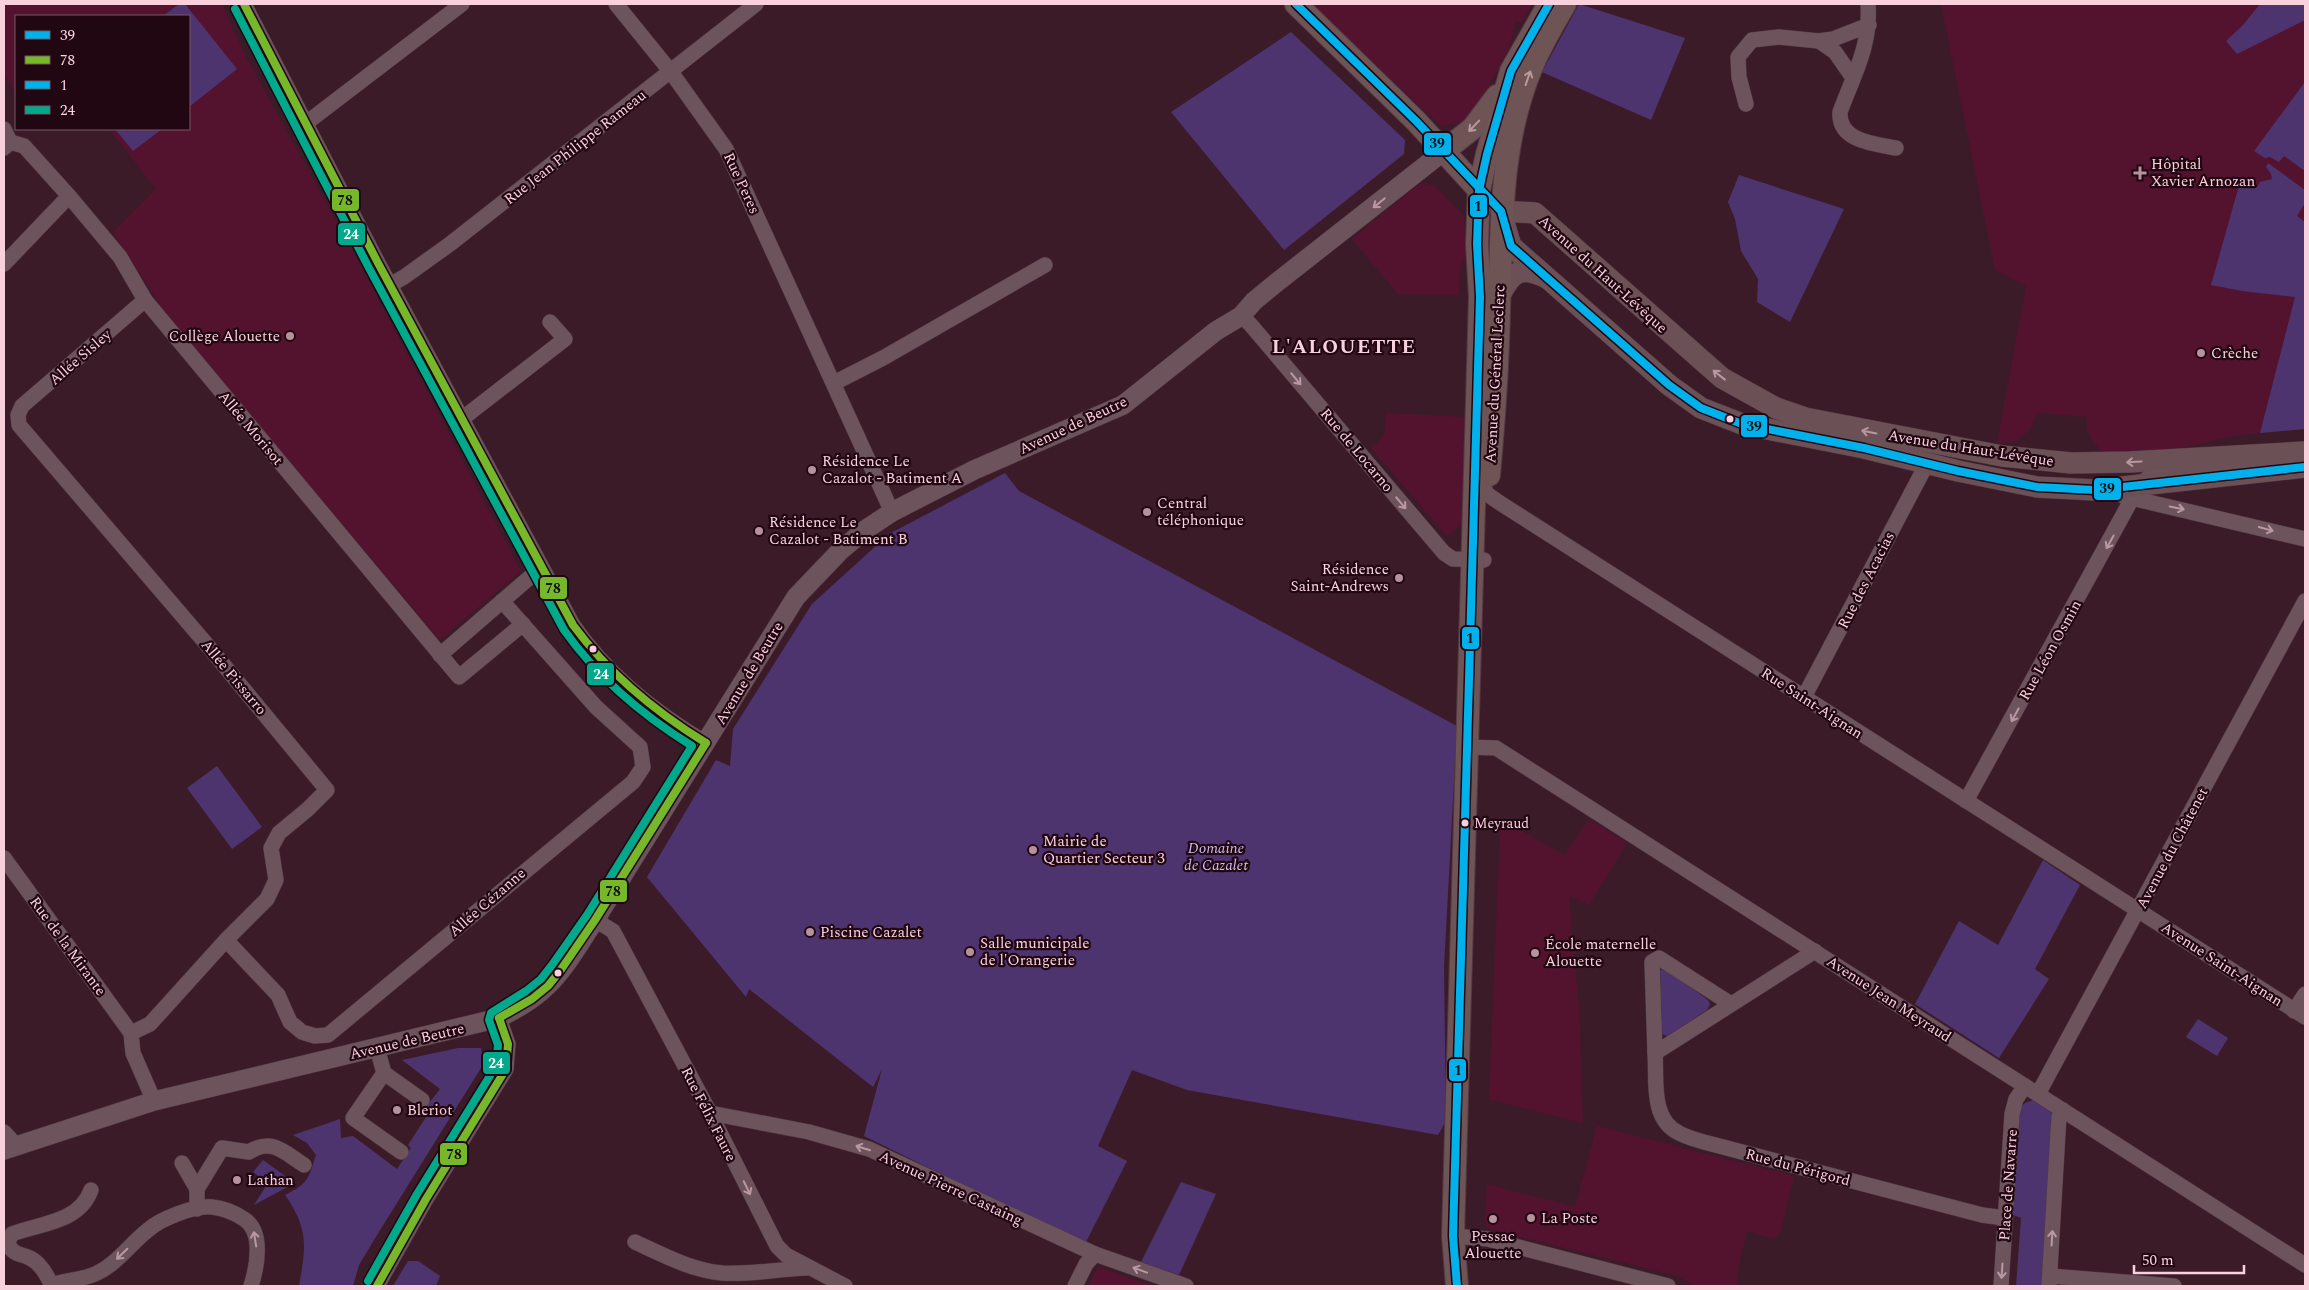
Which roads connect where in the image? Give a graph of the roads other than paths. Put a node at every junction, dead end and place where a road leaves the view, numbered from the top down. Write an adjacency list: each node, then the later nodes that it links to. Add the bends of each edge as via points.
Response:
1 (244, 4): 15 (street)
2 (462, 4): 15 (street)
3 (616, 4): 11 (street, Rue Peres)
4 (756, 4): 11 (street, Rue Jean Philippe Rameau)
5 (1296, 4): 18 (main road)
6 (1549, 4): 12 (main road)
7 (1565, 4): 21 (main road, Avenue du Général Leclerc, one-way to 7, via 1505,169 1524,87)
8 (1868, 4): 9 (street)
9 (1870, 25): 10 (street); 13 (street, via 1866,47)
10 (1820, 41): 13 (street, via 1835,52); 14 (street, via 1779,37 1752,40 1738,57 1739,78)
11 (670, 72): 25 (street, Rue Jean Philippe Rameau, via 450,244); 30 (street, Rue Peres, via 726,149)
12 (1511, 72): 18 (main road, one-way to 18, via 1474,128); 19 (main road); 21 (main road, via 1507,115 1496,165 1495,181)
13 (1853, 78): 17 (street, via 1840,112 1842,128 1850,136)
14 (1746, 104)
15 (305, 124): 25 (street)
16 (6, 140): 20 (street, Allée Morisot, via 24,146)
17 (1896, 148)
18 (1444, 151): 19 (main road); 28 (street, Avenue de Beutre, one-way to 28, via 1276,283)
19 (1480, 190): 21 (main road); 36 (main road, via 1489,249)
20 (69, 196): 22 (street); 27 (street, Allée Morisot, via 120,257)
21 (1501, 211): 24 (main road, Avenue du Haut-Lévêque, via 1511,246); 26 (main road, Avenue du Général Leclerc); 34 (main road, Avenue du Haut-Lévêque, one-way to 21, via 2100,463 2044,461 1886,435 1790,414 1722,378 1535,213)
22 (4, 264)
23 (1045, 265): 30 (street)
24 (1550, 279): 26 (main road, via 1535,272 1521,272 1512,276); 35 (main road, Avenue du Haut-Lévêque, via 1669,385 1701,408 1742,424)
25 (390, 285): 32 (street)
26 (1500, 295): 36 (main road, Avenue du Général Leclerc, via 1495,411)
27 (145, 300): 31 (street, Allée Sisley, via 22,406); 47 (street, Allée Morisot)
28 (1241, 316): 40 (street, Avenue de Beutre, via 1216,331 1123,405 974,470); 42 (street, Rue de Locarno, one-way to 42, via 1444,553 1453,559)
29 (550, 322): 32 (street, via 565,338)
30 (834, 383): 40 (street, Rue Peres)
31 (18, 416): 55 (street, Allée Pissarro, via 19,425 33,443 327,790 279,833 271,848 276,880 267,899)
32 (463, 418): 43 (street)
33 (2305, 452): 34 (main road, Avenue du Haut-Lévêque)
34 (2249, 456): 38 (street, via 2217,465 2153,474)
35 (1926, 462): 38 (main road, Avenue du Haut-Lévêque, via 2037,487); 48 (street, Rue des Acacias)
36 (1482, 467): 39 (main road, Avenue du Général Leclerc); 42 (main road, Avenue du Général Leclerc)
37 (2305, 467): 38 (main road, Avenue du Haut-Lévêque)
38 (2137, 491): 41 (street, Avenue du Haut-Lévêque, one-way to 41); 51 (street, Rue Léon Osmin, one-way to 51)
39 (1487, 494): 42 (main road, Avenue du Général Leclerc); 48 (street, Rue Saint-Aignan)
40 (892, 512): 49 (street, Avenue de Beutre, via 841,550 796,597)
41 (2305, 540)
42 (1479, 560): 50 (main road, Avenue du Général Leclerc)
43 (543, 571): 44 (street); 49 (street, via 586,643 621,682)
44 (502, 601): 46 (street); 47 (street)
45 (2305, 601): 53 (street, Avenue du Châtenet)
46 (523, 624): 47 (street, Allée Morisot, via 459,677); 55 (street, Allée Cézanne, via 596,707 640,746 643,767 633,782 328,1035 302,1032 290,1022 278,996)
47 (440, 655)
48 (1804, 697): 51 (street, Rue Saint-Aignan)
49 (706, 743): 54 (street, Avenue de Beutre)
50 (1474, 747): 56 (street, Avenue Jean Meyraud, via 1496,748); 78 (main road, Avenue du Général Leclerc, via 1468,1132)
51 (1966, 800): 53 (street, Rue Saint-Aignan)
52 (4, 858): 61 (street, Rue de la Mirante)
53 (2138, 911): 59 (street, Avenue Saint-Aignan); 65 (street, Avenue du Châtenet)
54 (595, 920): 60 (street, Avenue de Beutre, via 548,986); 69 (street, Rue Félix Faure, via 613,931)
55 (226, 940): 61 (street, via 150,1024)
56 (1815, 951): 58 (street); 65 (street, Avenue Jean Meyraud)
57 (2305, 994): 59 (street)
58 (1731, 1004): 63 (street); 63 (street, Rue du Périgord, via 1659,958 1652,962)
59 (2300, 1014)
60 (499, 1018): 62 (street, Avenue de Beutre); 87 (street, via 508,1044 506,1069)
61 (131, 1033): 67 (street, Rue de la Mirante, via 133,1053)
62 (377, 1048): 64 (street); 67 (street, Avenue de Beutre)
63 (1655, 1053): 77 (street, Rue du Périgord, via 1658,1110 1664,1122 1680,1134 1982,1215)
64 (384, 1073): 66 (street); 71 (street, via 353,1118)
65 (2031, 1090): 68 (street, Avenue Jean Meyraud); 77 (street, Place de Navarre, via 2016,1099 2012,1114)
66 (422, 1100)
67 (154, 1101): 70 (street, Avenue de Beutre)
68 (2063, 1110): 81 (street, Avenue Jean Meyraud); 83 (street, one-way to 68, via 2059,1117)
69 (710, 1113): 80 (street, Avenue Pierre Castaing, one-way to 69, via 869,1149 809,1132); 82 (street, Rue Félix Faure, one-way to 82, via 770,1236 786,1255)
70 (8, 1142)
71 (402, 1152)
72 (182, 1162): 74 (street)
73 (304, 1165): 74 (street, via 276,1146 259,1145 250,1152 222,1148)
74 (197, 1189): 76 (street)
75 (90, 1190): 85 (street, via 86,1202 72,1214 40,1228 27,1228 12,1234 7,1244 15,1254 31,1258)
76 (197, 1209): 85 (street, one-way to 85, via 163,1220 148,1229 113,1263 95,1274); 86 (street, one-way to 76, via 258,1266 254,1232 245,1220 230,1211 211,1207)
77 (2006, 1218): 92 (street, Place de Navarre, one-way to 92)
78 (1458, 1236): 90 (main road, Avenue du Général Leclerc); 91 (street, via 1488,1239)
79 (635, 1242): 82 (street, via 701,1269 723,1273)
80 (1095, 1254): 88 (street); 89 (street, Avenue Pierre Castaing, one-way to 80)
81 (2305, 1265)
82 (808, 1268): 84 (street, Rue Félix Faure)
83 (2049, 1281): 93 (street)
84 (841, 1285)
85 (53, 1286)
86 (251, 1286)
87 (377, 1286)
88 (1075, 1286)
89 (1186, 1286)
90 (1458, 1286)
91 (1668, 1286)
92 (2001, 1286)
93 (2174, 1286)

